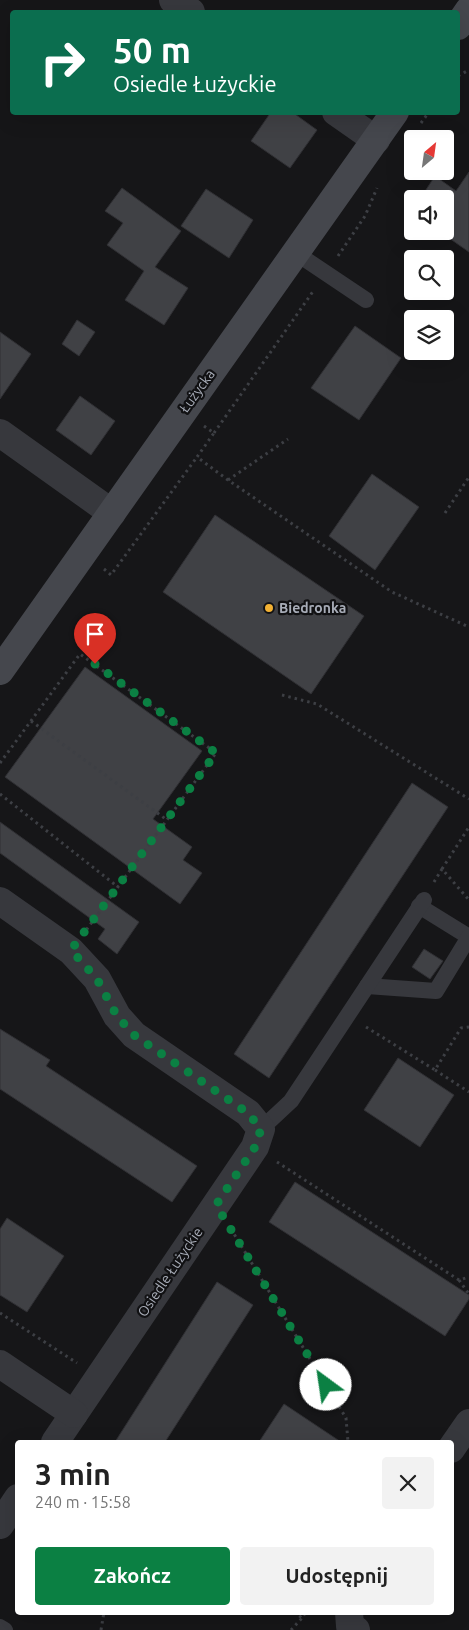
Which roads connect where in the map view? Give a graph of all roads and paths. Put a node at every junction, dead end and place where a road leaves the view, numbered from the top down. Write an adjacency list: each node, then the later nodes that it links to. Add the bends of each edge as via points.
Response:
1 (173, 0): 2 (street)
2 (188, 10)
3 (340, 115): 5 (street)
4 (393, 115): 5 (street, Łużycka)
5 (376, 140): 7 (street, Łużycka)
6 (378, 185): 8 (path, via 365,216)
7 (296, 253): 10 (lane); 11 (street, Łużycka)
8 (335, 260)
9 (319, 282): 13 (path)
10 (366, 300)
11 (182, 412): 13 (path); 17 (street, Łużycka)
12 (0, 433): 17 (street)
13 (214, 433): 16 (path, via 197,457)
14 (288, 439): 16 (path)
15 (469, 478): 18 (path)
16 (228, 480): 19 (path, via 392,592)
17 (112, 513): 20 (street, Łużycka)
18 (445, 514)
19 (469, 627)
20 (0, 671)
21 (282, 696): 25 (path, via 317,704)
22 (31, 721): 23 (path); 26 (path); 26 (path, via 80,654 216,753)
23 (0, 763)
24 (0, 794): 29 (path)
25 (469, 799)
26 (166, 820): 29 (path)
27 (469, 827): 28 (path)
28 (442, 869): 30 (path); 32 (path)
29 (118, 887): 34 (path)
30 (469, 900)
31 (0, 901): 34 (street)
32 (422, 903): 33 (lane); 35 (lane, Osiedle Łużyckie)
33 (469, 937): 35 (lane, via 436,991)
34 (71, 950): 40 (street, via 97,979 117,1016 134,1035 248,1113)
35 (367, 986): 36 (lane, Osiedle Łużyckie)
36 (349, 1016): 38 (path); 40 (lane, Osiedle Łużyckie, via 291,1101)
37 (469, 1027): 38 (path, via 461,1028)
38 (435, 1070): 39 (path)
39 (469, 1092)
40 (258, 1138): 41 (street, Osiedle Łużyckie); 43 (path)
41 (216, 1205): 47 (street, Osiedle Łużyckie); 51 (path, via 346,1418)
42 (469, 1277): 43 (path)
43 (459, 1280): 44 (path)
44 (469, 1294)
45 (0, 1313): 47 (path)
46 (0, 1364): 48 (street)
47 (98, 1377): 48 (street, Osiedle Łużyckie)
48 (74, 1414): 50 (street, Osiedle Łużyckie)
49 (469, 1423): 52 (street)
50 (56, 1440)
51 (348, 1440)
52 (454, 1445)
53 (15, 1502): 54 (street)
54 (0, 1525)
55 (104, 1615): 62 (path)
56 (298, 1615): 59 (path)
57 (304, 1615): 59 (path)
58 (349, 1615): 64 (street, via 350,1626)
59 (302, 1618): 63 (path)
60 (0, 1626): 61 (lane)
61 (5, 1630)
62 (101, 1630)
63 (292, 1630)
64 (356, 1630)

